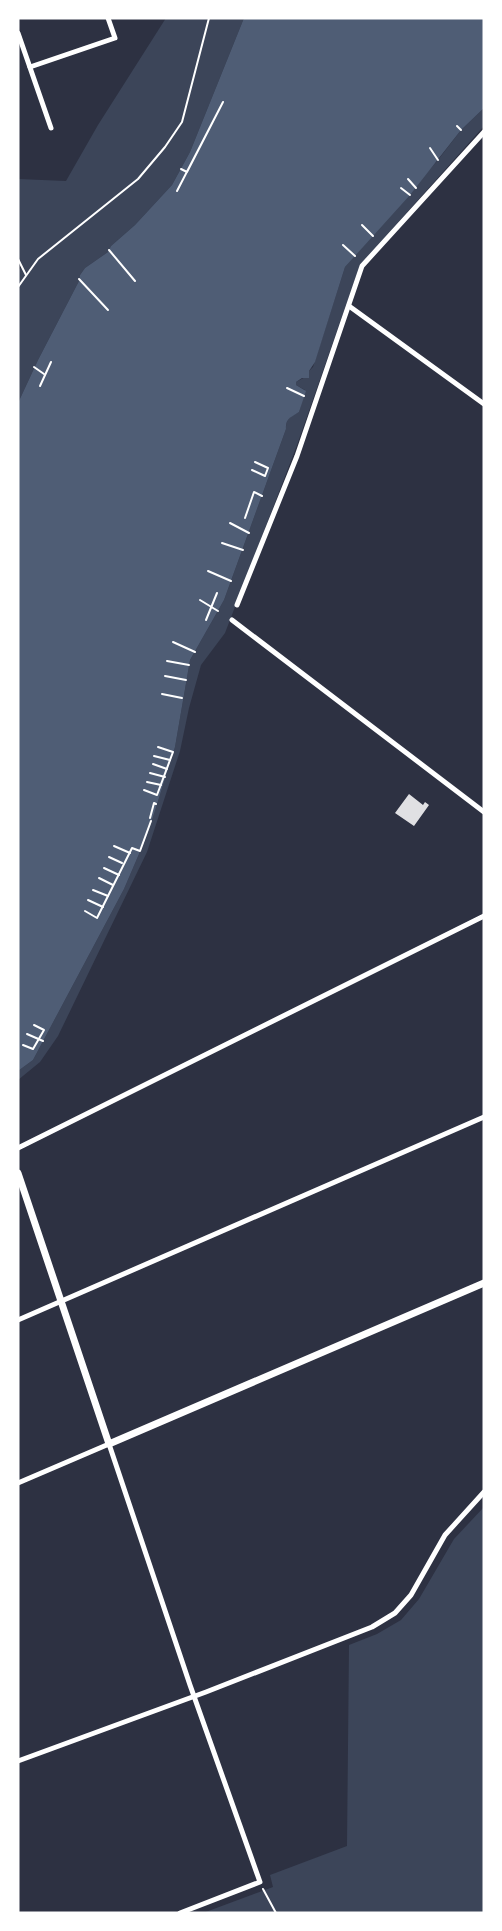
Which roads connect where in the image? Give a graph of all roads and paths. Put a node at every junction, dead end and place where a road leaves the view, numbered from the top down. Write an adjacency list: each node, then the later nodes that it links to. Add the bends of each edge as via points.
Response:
1 (108, 18): 4 (street, via 115,38)
2 (209, 18): 23 (path, via 182,122 165,147 138,179 61,239)
3 (18, 33): 4 (street)
4 (30, 67): 6 (street)
5 (457, 126): 7 (path)
6 (51, 128)
7 (461, 130)
8 (484, 132): 27 (street, via 362,266)
9 (430, 148): 10 (path)
10 (438, 160)
11 (181, 169): 15 (path, via 187,172 223,102)
12 (408, 179): 14 (path)
13 (401, 188): 16 (path)
14 (416, 188)
15 (177, 191)
16 (410, 195)
17 (362, 225): 18 (path)
18 (373, 236)
19 (343, 245): 21 (path)
20 (109, 250): 25 (path)
21 (355, 256)
22 (18, 259): 23 (path)
23 (26, 274): 26 (path)
24 (79, 279): 28 (path)
25 (135, 281)
26 (18, 287)
27 (349, 306): 35 (street); 48 (street, via 297,456)
28 (108, 310)
29 (51, 362): 31 (path)
30 (34, 367): 31 (path)
31 (45, 374): 32 (path)
32 (40, 386)
33 (287, 388): 34 (path)
34 (304, 396)
35 (484, 404)
36 (255, 462): 37 (path, via 268,468 268,472 265,476)
37 (252, 470)
38 (262, 496): 39 (path, via 254,492)
39 (245, 518)
40 (230, 523): 41 (path)
41 (249, 532)
42 (222, 543): 43 (path)
43 (243, 550)
44 (207, 571): 45 (path)
45 (231, 581)
46 (217, 592): 49 (path)
47 (200, 600): 49 (path)
48 (237, 604)
49 (212, 607): 50 (path); 51 (path)
50 (218, 611)
51 (206, 620)
52 (232, 620): 72 (street)
53 (173, 642): 54 (path)
54 (195, 652)
55 (167, 661): 56 (path)
56 (189, 665)
57 (165, 675): 58 (path)
58 (186, 680)
59 (162, 694): 60 (path)
60 (183, 698)
61 (158, 747): 63 (path, via 173,752)
62 (154, 756): 63 (path)
63 (170, 760): 65 (path)
64 (153, 764): 65 (path)
65 (167, 769): 67 (path)
66 (150, 772): 67 (path)
67 (165, 777): 69 (path)
68 (147, 782): 69 (path)
69 (161, 786): 70 (path, via 157,795)
70 (144, 790)
71 (156, 804): 74 (path, via 140,851 132,848)
72 (484, 812)
73 (114, 846): 74 (path)
74 (130, 853): 78 (path)
75 (109, 857): 76 (path)
76 (122, 863)
77 (104, 868): 78 (path)
78 (119, 875): 80 (path)
79 (99, 879): 80 (path)
80 (113, 885): 82 (path)
81 (93, 890): 82 (path)
82 (108, 896): 84 (path)
83 (88, 900): 84 (path)
84 (103, 907): 85 (path, via 97,918)
85 (85, 911)
86 (484, 916): 92 (street)
87 (34, 1024): 89 (path, via 44,1030)
88 (27, 1034): 89 (path)
89 (41, 1040): 90 (path, via 33,1049)
90 (23, 1045)
91 (484, 1117): 95 (street)
92 (18, 1148)
93 (18, 1173): 95 (street)
94 (484, 1283): 97 (street)
95 (61, 1301): 96 (street); 97 (street)
96 (18, 1320)
97 (109, 1444): 98 (street); 100 (street)
98 (18, 1483)
99 (484, 1492): 100 (street, via 453,1524 411,1595 395,1613 349,1638)
100 (194, 1696): 101 (street); 102 (street)
101 (18, 1761)
102 (260, 1882): 103 (street); 104 (path)
103 (180, 1913)
104 (276, 1913)

